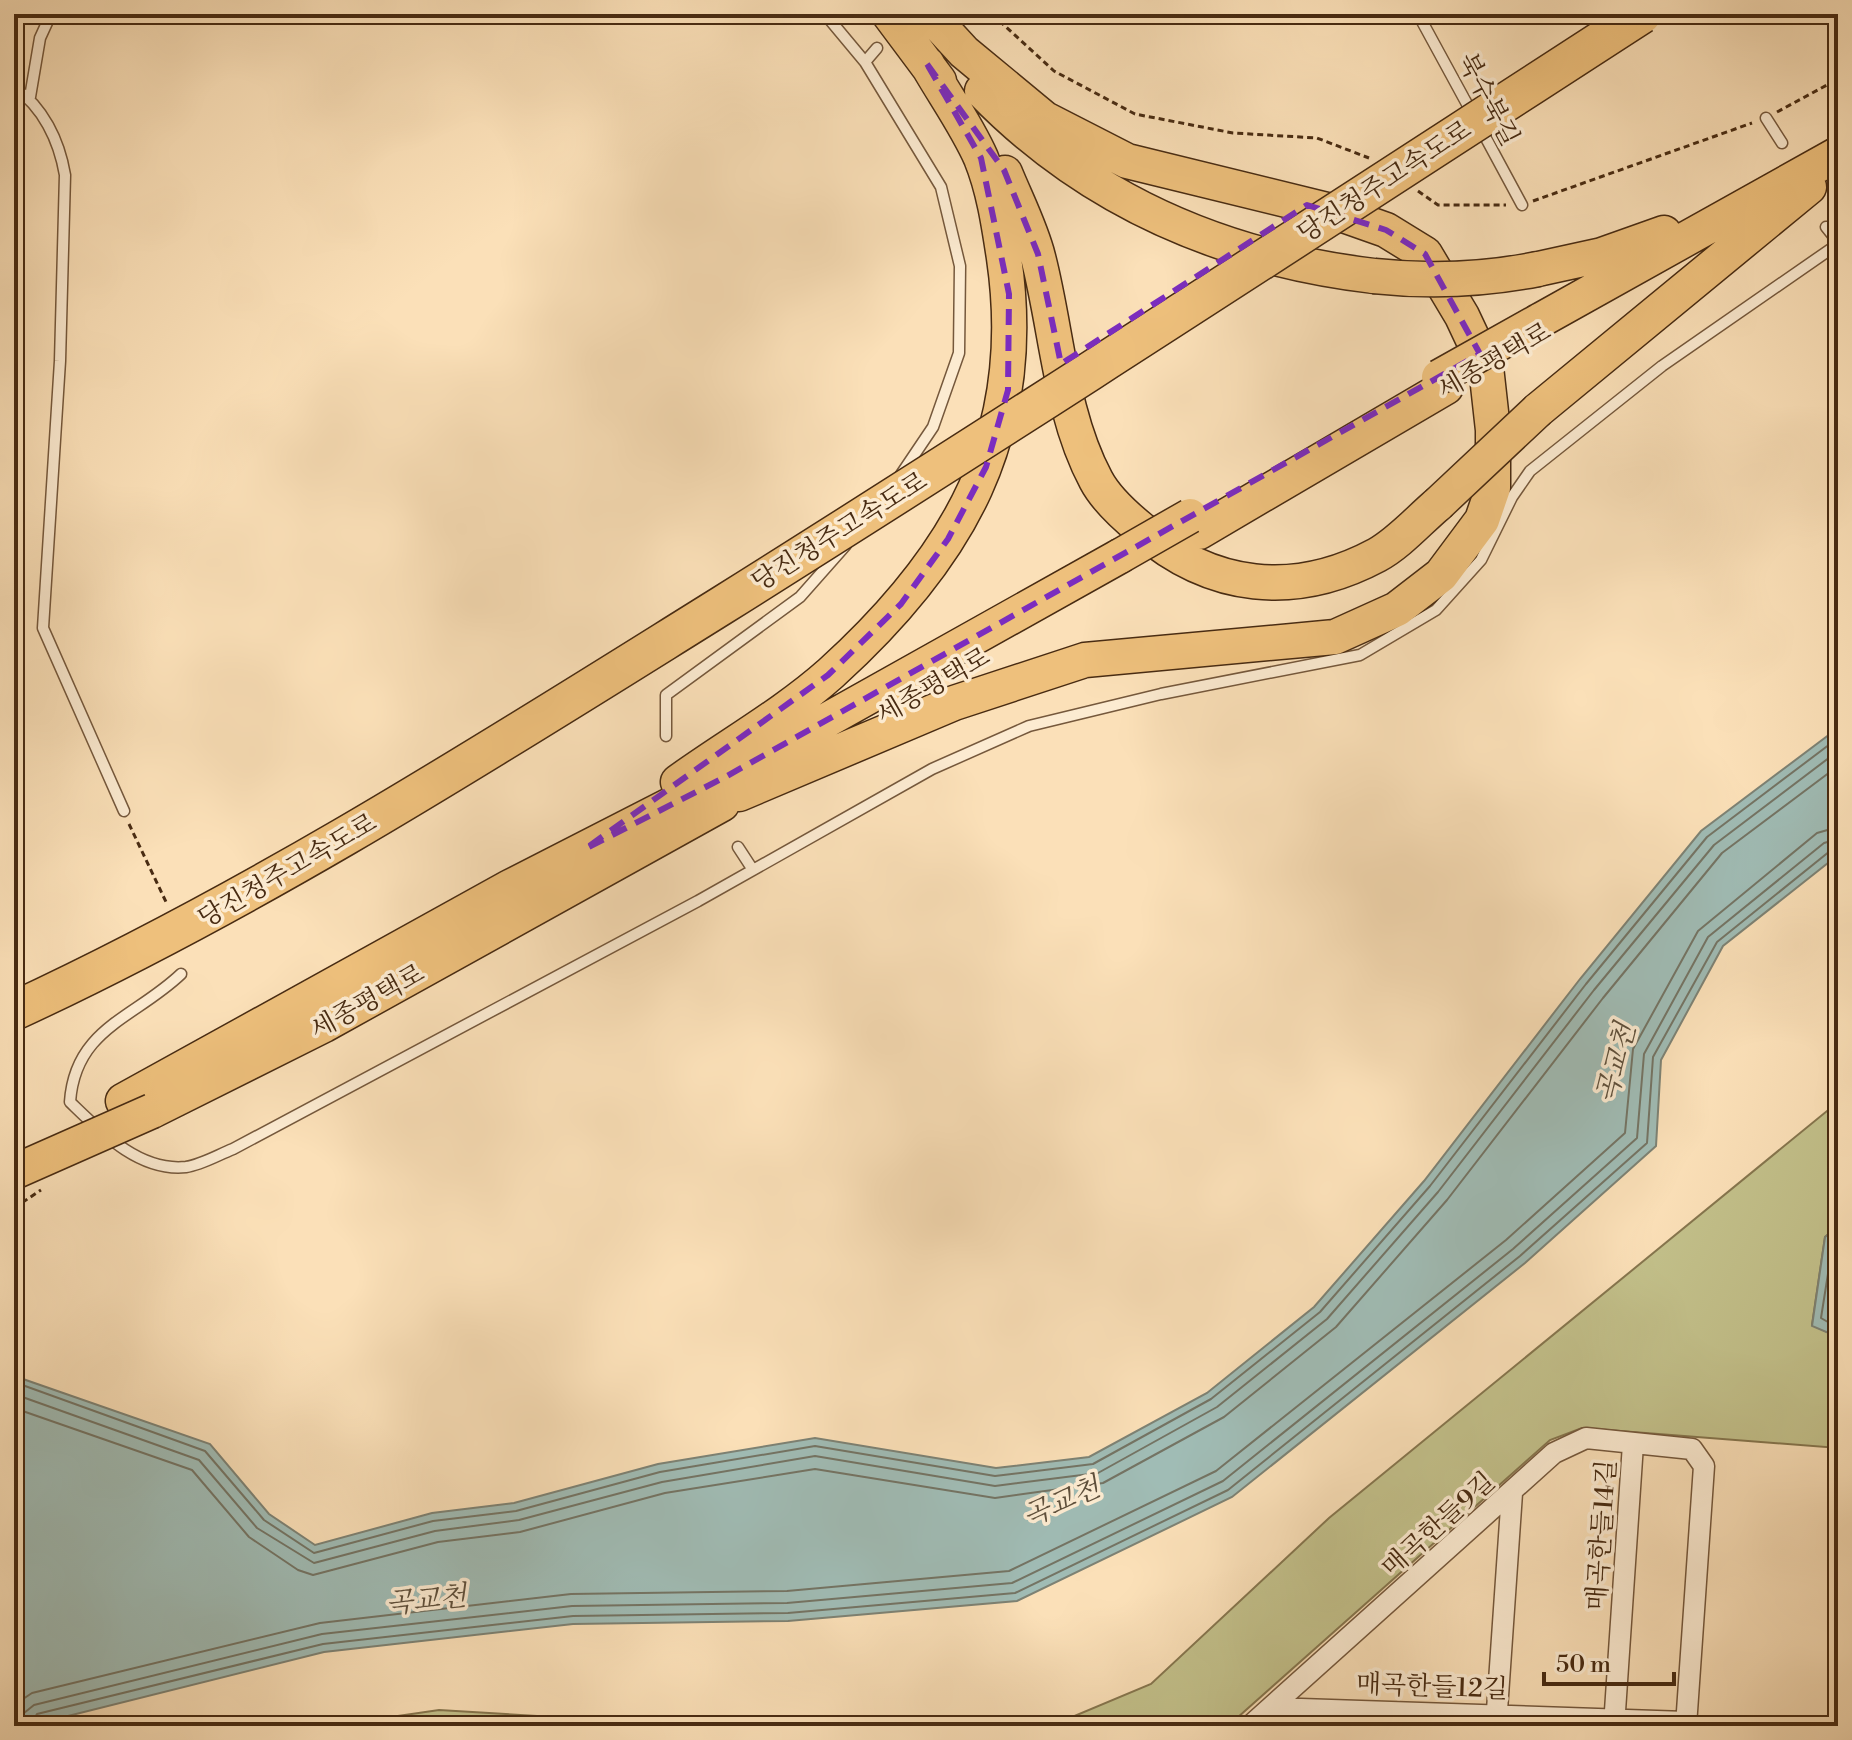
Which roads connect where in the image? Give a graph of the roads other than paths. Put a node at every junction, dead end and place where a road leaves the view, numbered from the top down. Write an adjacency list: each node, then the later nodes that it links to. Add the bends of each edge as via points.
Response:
1 (51, 14): 13 (lane, via 40,38)
2 (825, 14): 10 (lane)
3 (889, 14): 11 (highway)
4 (918, 14): 16 (highway, bridge, via 955,63 1018,128 1086,177 1158,219 1258,256 1374,276 1492,278 1602,255 1677,228)
5 (929, 14): 24 (highway, via 964,52 1045,119 1127,161 1335,212 1386,230 1425,254 1486,367 1493,488 1482,520 1441,575 1397,609 1335,637 1085,660 954,703)
6 (1418, 14): 18 (lane, 북수북길)
7 (1605, 14): 30 (highway, 당진청주고속도로, via 1074,356 403,777 165,911)
8 (1642, 14): 31 (highway, 당진청주고속도로, bridge, via 453,774 232,903)
9 (877, 48): 10 (lane)
10 (865, 62): 23 (lane, via 941,187 960,266 959,353 933,427 882,505 800,597 666,695)
11 (927, 64): 17 (highway, bridge, via 1004,170 1038,254 1075,430 1097,482 1160,546 1202,571 1250,582 1308,580 1378,554 1538,410); 27 (highway, via 981,158 1005,264 1008,390 986,467 948,539 901,604 828,675)
12 (14, 87): 13 (lane)
13 (30, 97): 25 (lane, via 61,152 65,175 60,361 43,628)
14 (1766, 118): 15 (lane)
15 (1782, 143)
16 (1838, 153): 21 (highway, 세종평택로)
17 (1823, 179): 21 (highway, 세종평택로)
18 (1522, 205)
19 (1826, 227): 20 (lane)
20 (1838, 243): 28 (lane, via 1662,366 1530,471 1481,560 1436,610 1360,655 1029,726 932,769)
21 (1541, 326): 22 (highway, 세종평택로, bridge)
22 (1125, 564): 24 (highway, 세종평택로); 27 (highway, 세종평택로)
23 (666, 736)
24 (739, 794): 32 (highway, 세종평택로, via 324,1025)
25 (124, 811)
26 (738, 847): 28 (lane)
27 (585, 849): 32 (highway, 세종평택로)
28 (753, 870): 29 (lane, via 233,1149 188,1167 158,1166 111,1141 70,1102 72,1073 99,1035)
29 (181, 974)
30 (14, 986)
31 (14, 1011)
32 (137, 1106): 33 (highway, 세종평택로); 34 (highway, 세종평택로, bridge)
33 (14, 1146)
34 (14, 1172)
35 (1633, 1444): 36 (street, 매곡한들9길, via 1586,1438 1554,1453); 39 (street, 매곡한들14길); 40 (street, 매곡한들9길, via 1692,1449 1704,1466)
36 (1512, 1493): 37 (street, 매곡한들9길); 38 (street)
37 (1271, 1708): 38 (street, 매곡한들12길); 41 (street, 매곡한들9길)
38 (1496, 1720): 39 (street, 매곡한들12길)
39 (1615, 1722): 40 (street, 매곡한들12길)
40 (1686, 1724)
41 (1250, 1726)

